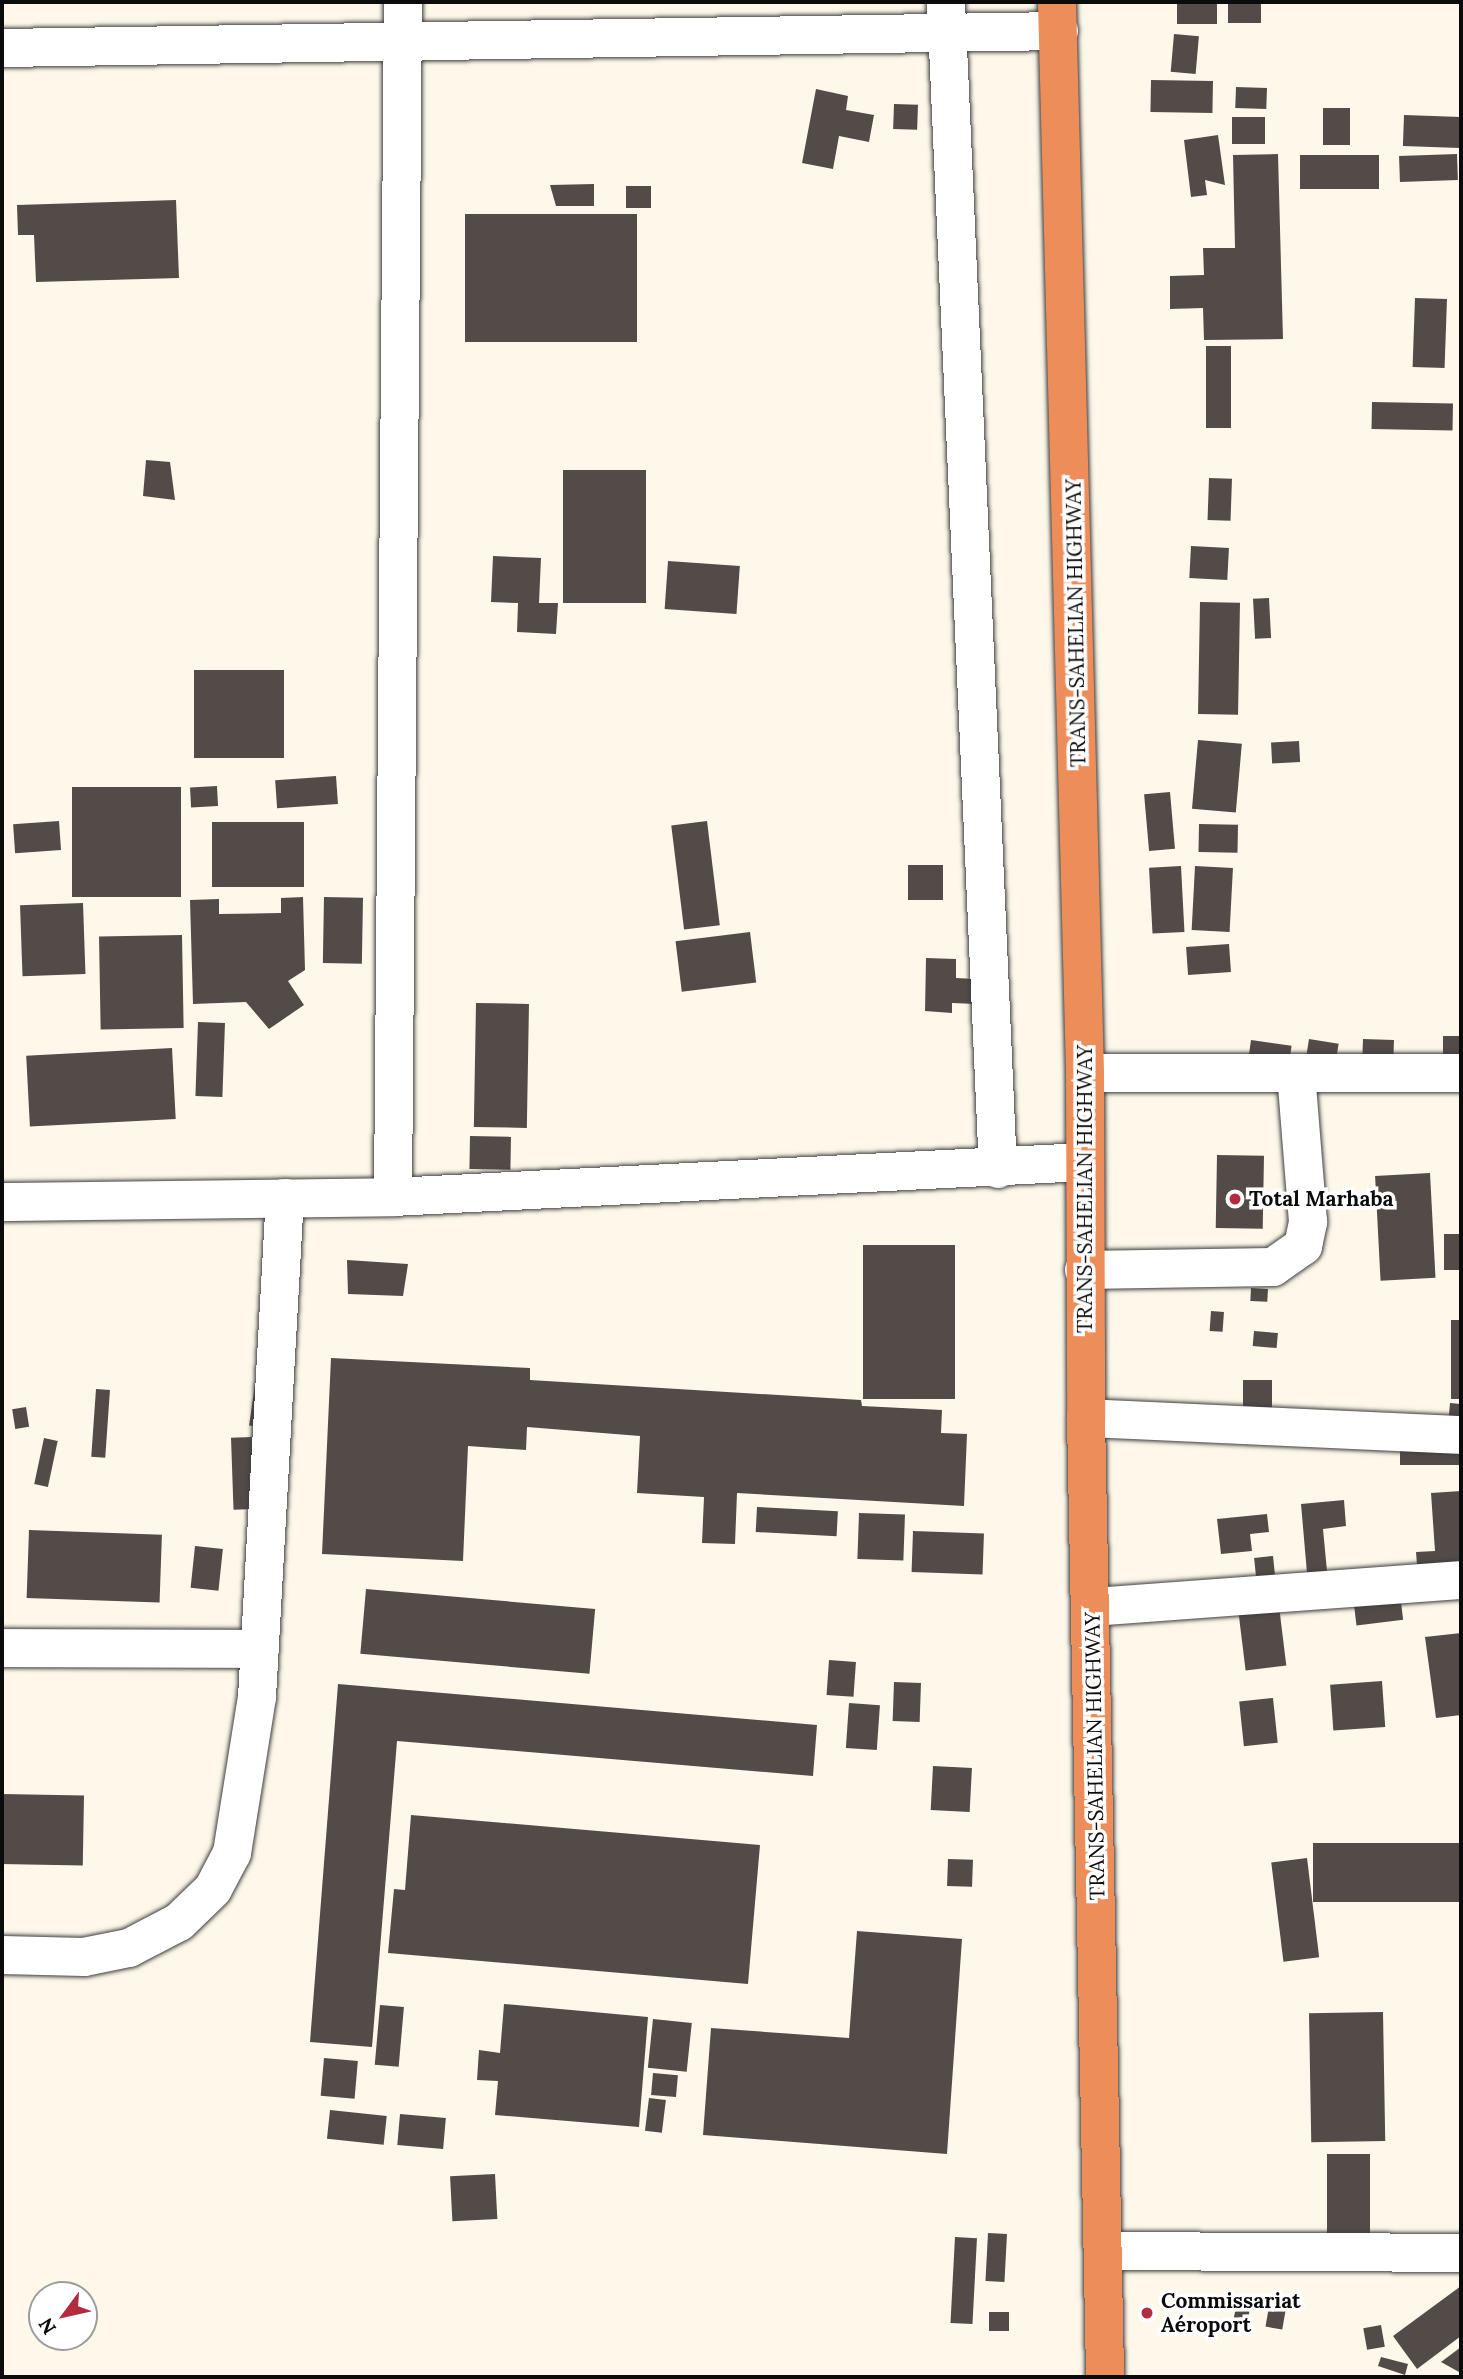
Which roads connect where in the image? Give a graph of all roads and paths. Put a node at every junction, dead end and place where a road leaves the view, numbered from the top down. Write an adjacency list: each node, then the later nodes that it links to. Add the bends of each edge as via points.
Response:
1 (403, 2): 4 (street)
2 (1058, 16): 3 (street); 6 (highway, TRANS-SAHELIAN HIGHWAY)
3 (946, 17): 4 (street); 10 (street)
4 (404, 41): 5 (street); 11 (street)
5 (2, 48)
6 (1085, 1073): 7 (street); 9 (highway, TRANS-SAHELIAN HIGHWAY)
7 (1296, 1073): 8 (street); 14 (street, via 1308,1222 1303,1246 1273,1267)
8 (1461, 1073)
9 (1084, 1162): 10 (street); 14 (highway, TRANS-SAHELIAN HIGHWAY)
10 (998, 1169): 11 (street)
11 (393, 1197): 12 (street)
12 (285, 1198): 13 (street); 20 (street)
13 (2, 1202)
14 (1084, 1270): 15 (highway, TRANS-SAHELIAN HIGHWAY)
15 (1086, 1418): 16 (street); 18 (highway, TRANS-SAHELIAN HIGHWAY)
16 (1461, 1435)
17 (1461, 1580): 18 (street)
18 (1093, 1606): 22 (highway, TRANS-SAHELIAN HIGHWAY)
19 (2, 1648): 20 (street)
20 (260, 1649): 21 (street, via 257,1697 232,1853 214,1889 179,1922 130,1948 84,1957)
21 (2, 1955)
22 (1103, 2252): 23 (street); 24 (highway, TRANS-SAHELIAN HIGHWAY)
23 (1461, 2253)
24 (1105, 2377)

